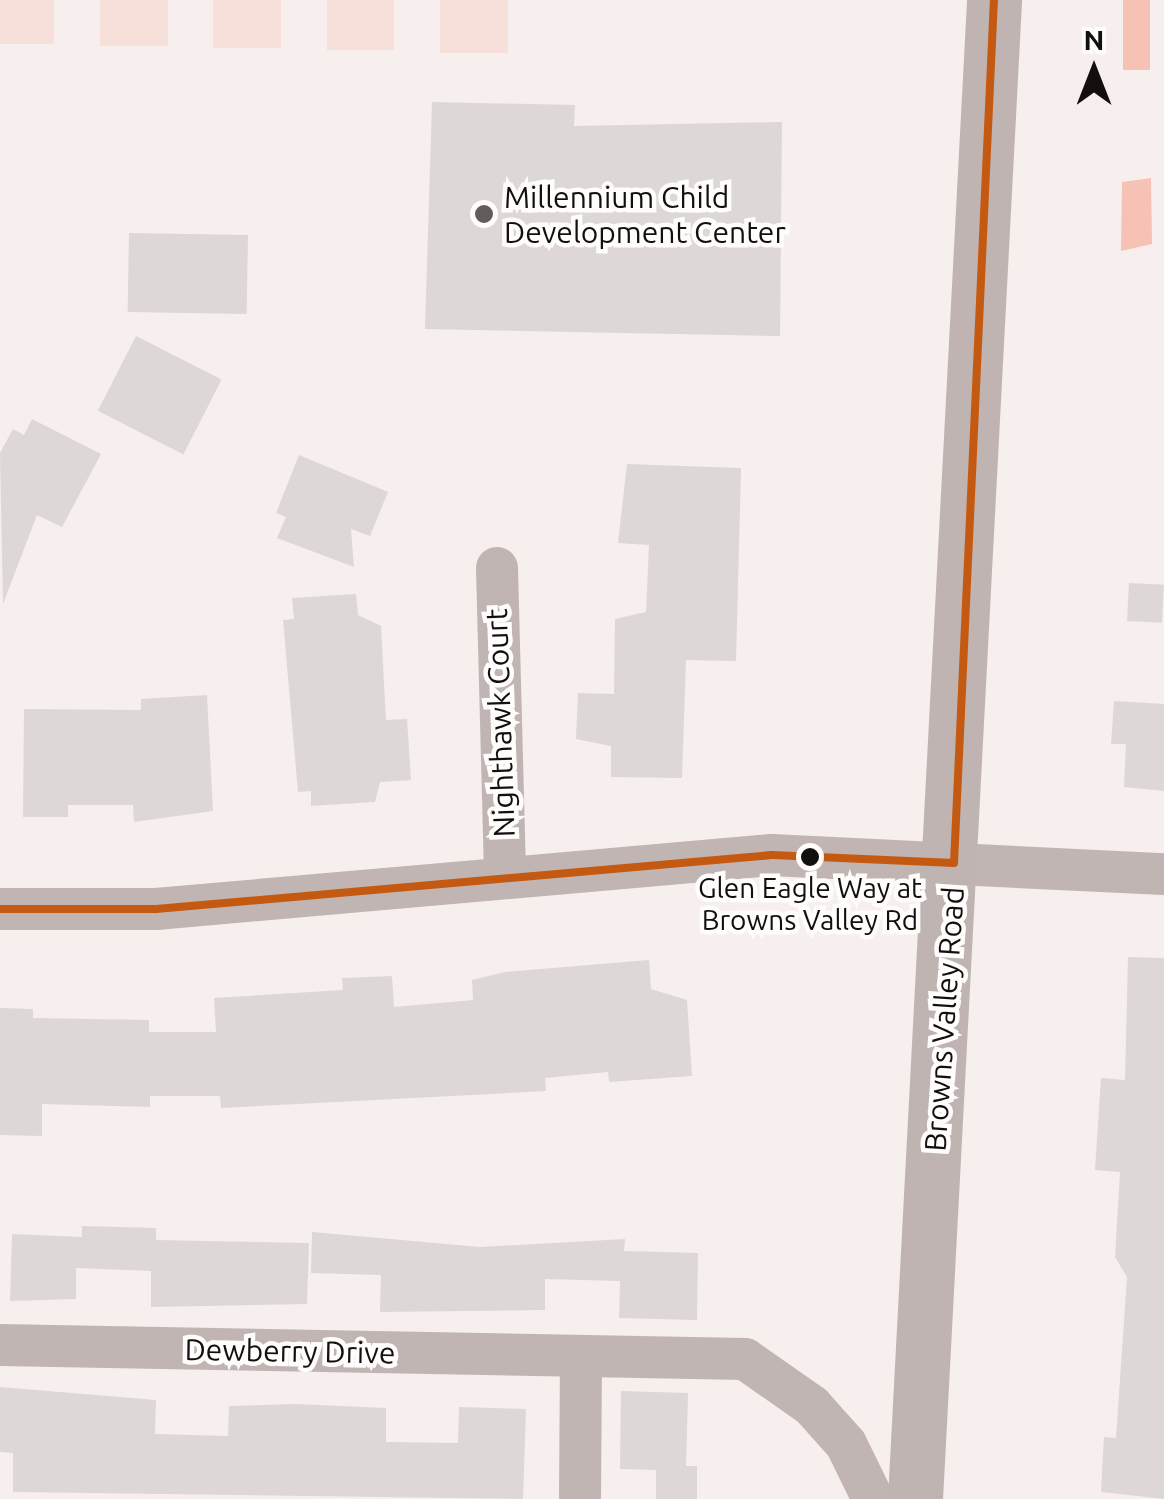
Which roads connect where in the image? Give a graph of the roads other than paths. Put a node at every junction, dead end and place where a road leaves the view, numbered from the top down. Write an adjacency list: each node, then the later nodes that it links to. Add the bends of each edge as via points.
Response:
1 (994, 0): 3 (main road, Browns Valley Road)
2 (497, 568): 5 (street, Nighthawk Court)
3 (954, 863): 4 (street); 5 (street, via 772,856); 11 (main road, Browns Valley Road)
4 (1164, 874)
5 (504, 878): 6 (street, via 156,909)
6 (0, 909)
7 (0, 1345): 8 (street, Dewberry Drive)
8 (581, 1358): 9 (street); 10 (street, Dewberry Drive, via 745,1359 781,1378 823,1418)
9 (580, 1499)
10 (873, 1499)
11 (915, 1499)

